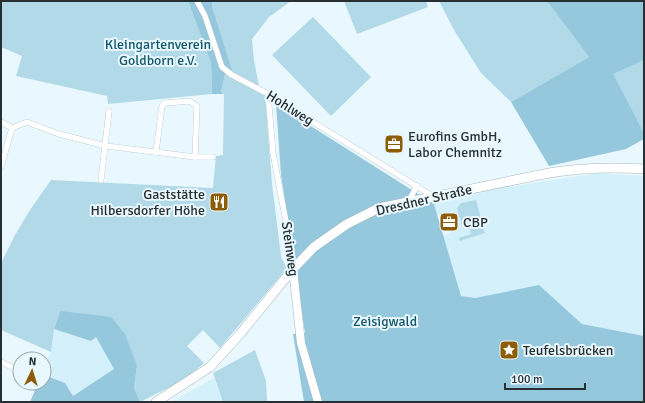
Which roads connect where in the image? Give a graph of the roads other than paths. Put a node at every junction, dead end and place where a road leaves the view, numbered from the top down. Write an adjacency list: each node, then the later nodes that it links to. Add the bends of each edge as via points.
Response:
1 (197, 1): 2 (street, Hohlweg, via 205,16 222,67 232,76)
2 (268, 94): 13 (street, Hohlweg); 16 (street, Steinweg, via 274,159 286,219)
3 (109, 111): 6 (street)
4 (1, 122): 5 (street)
5 (12, 128): 6 (street, via 27,122 59,134); 10 (street)
6 (106, 146): 7 (street); 12 (street)
7 (156, 152): 8 (street); 8 (street, via 162,106 165,103 190,101 197,106)
8 (195, 157): 9 (street)
9 (213, 157)
10 (1, 167)
11 (644, 169): 14 (main road, Dresdner Straße, via 573,169)
12 (101, 180)
13 (417, 186): 14 (street, Hohlweg, via 429,194); 15 (street)
14 (430, 198): 15 (main road, Dresdner Straße)
15 (408, 202): 16 (main road, Dresdner Straße, via 379,208 346,224 314,247)
16 (292, 269): 19 (main road, Dresdner Straße, via 210,367); 20 (street, Steinweg, via 301,343)
17 (1, 362): 18 (street)
18 (12, 367)
19 (156, 402)
20 (318, 402)

